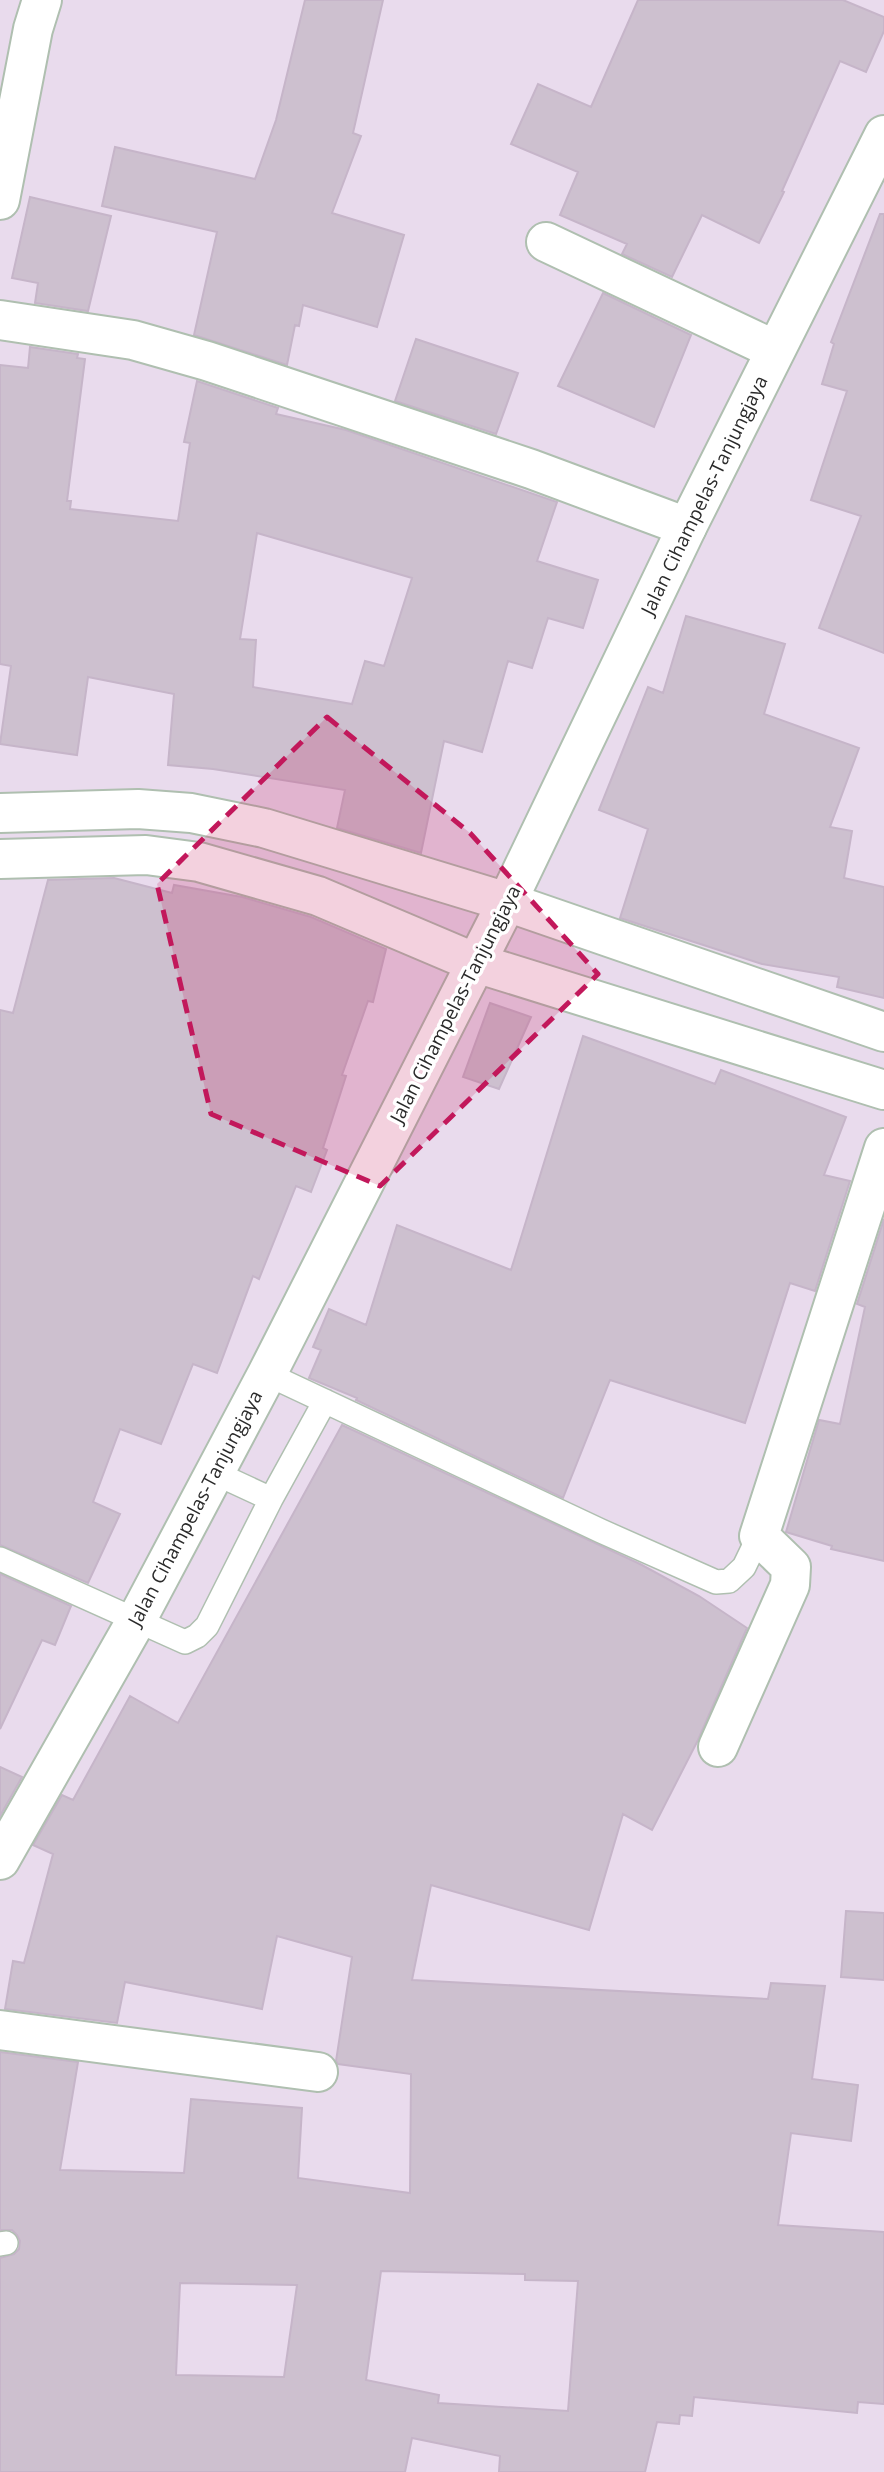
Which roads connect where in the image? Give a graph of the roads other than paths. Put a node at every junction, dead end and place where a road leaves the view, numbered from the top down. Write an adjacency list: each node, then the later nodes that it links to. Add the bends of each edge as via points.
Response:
1 (43, 0): 3 (street, via 33,29)
2 (884, 135): 6 (street, Jalan Cihampelas-Tanjungjaya)
3 (0, 200)
4 (546, 242): 6 (street)
5 (0, 320): 7 (street, via 132,340 207,361 519,465)
6 (775, 350): 7 (street, Jalan Cihampelas-Tanjungjaya)
7 (687, 527): 10 (street, Jalan Cihampelas-Tanjungjaya)
8 (0, 813): 10 (street, via 138,809 191,813 264,828)
9 (0, 859): 11 (street, via 146,855 199,862 318,896)
10 (508, 902): 11 (street, Jalan Cihampelas-Tanjungjaya); 12 (street)
11 (476, 963): 13 (street); 15 (street, Jalan Cihampelas-Tanjungjaya)
12 (884, 1032)
13 (884, 1090)
14 (884, 1148): 19 (street)
15 (267, 1374): 16 (lane); 17 (street, Jalan Cihampelas-Tanjungjaya)
16 (325, 1401): 18 (lane); 19 (lane, via 716,1582 729,1581 744,1567)
17 (215, 1473): 18 (lane); 21 (street, Jalan Cihampelas-Tanjungjaya)
18 (271, 1499): 21 (lane, via 207,1626 197,1636 185,1642)
19 (759, 1536): 22 (street, via 791,1567 790,1585)
20 (0, 1559): 21 (lane)
21 (136, 1620): 23 (street, Jalan Cihampelas-Tanjungjaya)
22 (718, 1747)
23 (0, 1860)
24 (0, 2030): 25 (street)
25 (318, 2072)

